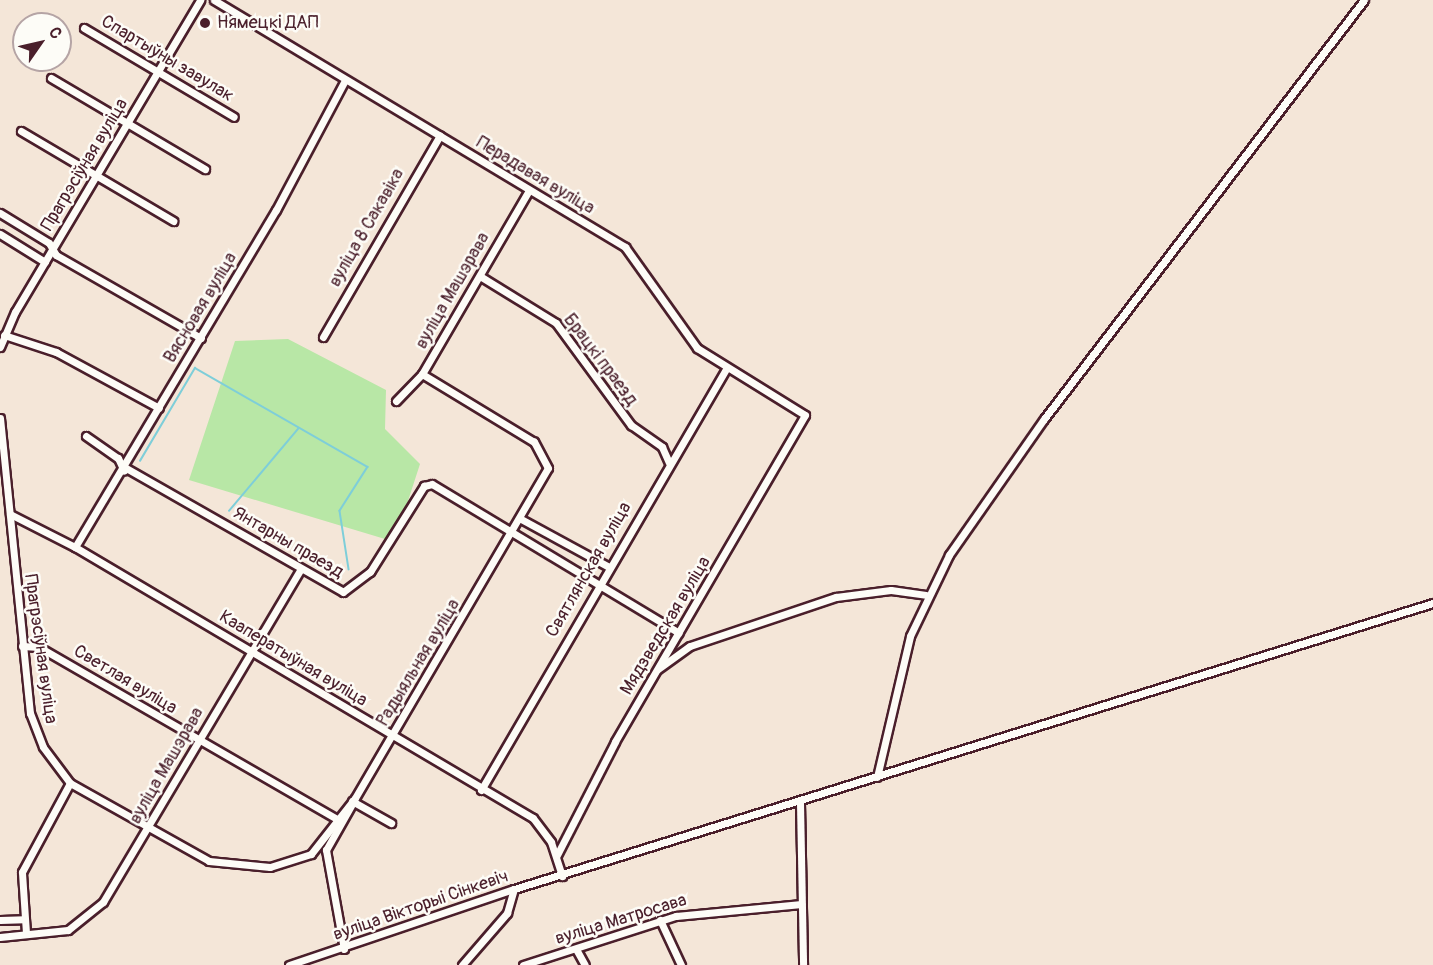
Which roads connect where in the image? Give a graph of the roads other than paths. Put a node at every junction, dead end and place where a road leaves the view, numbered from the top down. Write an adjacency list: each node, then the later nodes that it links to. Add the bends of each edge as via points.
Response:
1 (200, 0): 5 (street, Прагрэсіўная вуліца)
2 (214, 0): 7 (street, Перадавая вуліца)
3 (1364, 0): 45 (street, via 1044,419)
4 (84, 28): 5 (street, Спартыўны завулак)
5 (158, 72): 8 (street, Спартыўны завулак); 9 (street, Прагрэсіўная вуліца)
6 (51, 78): 9 (street)
7 (345, 80): 11 (street, Перадавая вуліца); 25 (street, Вясновая вуліца)
8 (234, 117)
9 (126, 124): 12 (street); 13 (street, Прагрэсіўная вуліца)
10 (21, 131): 13 (street)
11 (440, 135): 14 (street, Перадавая вуліца); 24 (street, вуліца 8 Сакавіка)
12 (205, 169)
13 (96, 176): 17 (street); 20 (street, Прагрэсіўная вуліца)
14 (529, 190): 22 (street, вуліца Машэрава); 27 (street, Перадавая вуліца, via 631,252 692,342)
15 (0, 213): 16 (street)
16 (9, 219): 18 (street); 20 (street)
17 (173, 221)
18 (0, 224)
19 (0, 234): 21 (street)
20 (53, 249): 21 (street, Прагрэсіўная вуліца); 25 (street, via 105,286)
21 (45, 262): 23 (street, Прагрэсіўная вуліца)
22 (480, 276): 28 (street, вуліца Машэрава); 35 (street, Брацкі праезд, via 556,323 631,426)
23 (3, 331): 26 (street, Прагрэсіўная вуліца); 30 (street, via 56,352)
24 (323, 337)
25 (201, 338): 30 (street, Вясновая вуліца)
26 (0, 347)
27 (727, 369): 31 (street, Перадавая вуліца); 34 (street, Святлянская вуліца)
28 (422, 374): 29 (street, вуліца Машэрава); 39 (street, Радыяльная вуліца, via 543,453 547,472)
29 (396, 401)
30 (159, 408): 37 (street, Вясновая вуліца)
31 (805, 415): 47 (street, Мядзведская вуліца)
32 (0, 418): 38 (street, Прагрэсіўная вуліца)
33 (86, 436): 37 (street, via 114,454)
34 (681, 444): 35 (street); 36 (street, Святлянская вуліца)
35 (662, 447): 36 (street)
36 (669, 463): 42 (street, Святлянская вуліца)
37 (125, 469): 41 (street, Вясновая вуліца); 43 (street, Янтарны праезд)
38 (10, 514): 41 (street, Кааператыўная вуліца); 48 (street, Прагрэсіўная вуліца)
39 (521, 519): 40 (street, Радыяльная вуліца); 42 (street)
40 (512, 536): 43 (street, Янтарны праезд, via 428,483 379,561 351,591 343,592); 44 (street); 51 (street, Радыяльная вуліца)
41 (75, 547): 49 (street, Кааператыўная вуліца)
42 (609, 567): 44 (street, Святлянская вуліца)
43 (301, 569): 49 (street, вуліца Машэрава)
44 (598, 584): 47 (street); 55 (street, Святлянская вуліца)
45 (926, 595): 50 (street, via 891,590 836,597 690,646); 53 (street, via 898,677)
46 (1433, 603): 53 (street, вуліца Вікторыі Сінкевіч)
47 (679, 633): 50 (street, Мядзведская вуліца)
48 (22, 646): 52 (street, Светлая вуліца, via 39,647); 54 (street, Прагрэсіўная вуліца, via 34,730)
49 (250, 651): 51 (street, Кааператыўная вуліца); 52 (street, вуліца Машэрава)
50 (658, 670): 63 (street, Мядзведская вуліца)
51 (394, 736): 55 (street, Кааператыўная вуліца); 56 (street, Радыяльная вуліца)
52 (201, 742): 58 (street, Светлая вуліца); 60 (street, вуліца Машэрава)
53 (877, 777): 57 (street, вуліца Вікторыі Сінкевіч)
54 (70, 783): 60 (street, Прагрэсіўная вуліца); 68 (street, via 25,860)
55 (481, 790): 63 (street, Кааператыўная вуліца, via 538,823)
56 (353, 801): 58 (street, Радыяльная вуліца); 59 (street); 61 (street)
57 (800, 803): 65 (street, вуліца Вікторыі Сінкевіч); 67 (street)
58 (334, 819): 61 (street); 64 (street, Радыяльная вуліца)
59 (391, 823)
60 (148, 827): 64 (street, via 226,866 280,866); 71 (street, вуліца Машэрава, via 107,896 86,919 61,932)
61 (336, 831): 62 (street)
62 (326, 850): 64 (street); 73 (street)
63 (556, 855): 65 (street, Кааператыўная вуліца)
64 (308, 856)
65 (562, 876): 66 (street, вуліца Вікторыі Сінкевіч)
66 (514, 889): 73 (street, вуліца Вікторыі Сінкевіч); 76 (street, via 507,913)
67 (801, 904): 70 (street, вуліца Матросава, via 737,907); 80 (street)
68 (24, 919): 69 (street); 71 (street)
69 (0, 920)
70 (660, 920): 74 (street, вуліца Матросава); 79 (street)
71 (26, 933): 72 (street, вуліца Машэрава)
72 (0, 937)
73 (344, 948): 75 (street, вуліца Вікторыі Сінкевіч)
74 (576, 949): 77 (street, вуліца Матросава); 78 (street)
75 (289, 965)
76 (462, 965)
77 (523, 965)
78 (585, 965)
79 (681, 965)
80 (803, 965)

